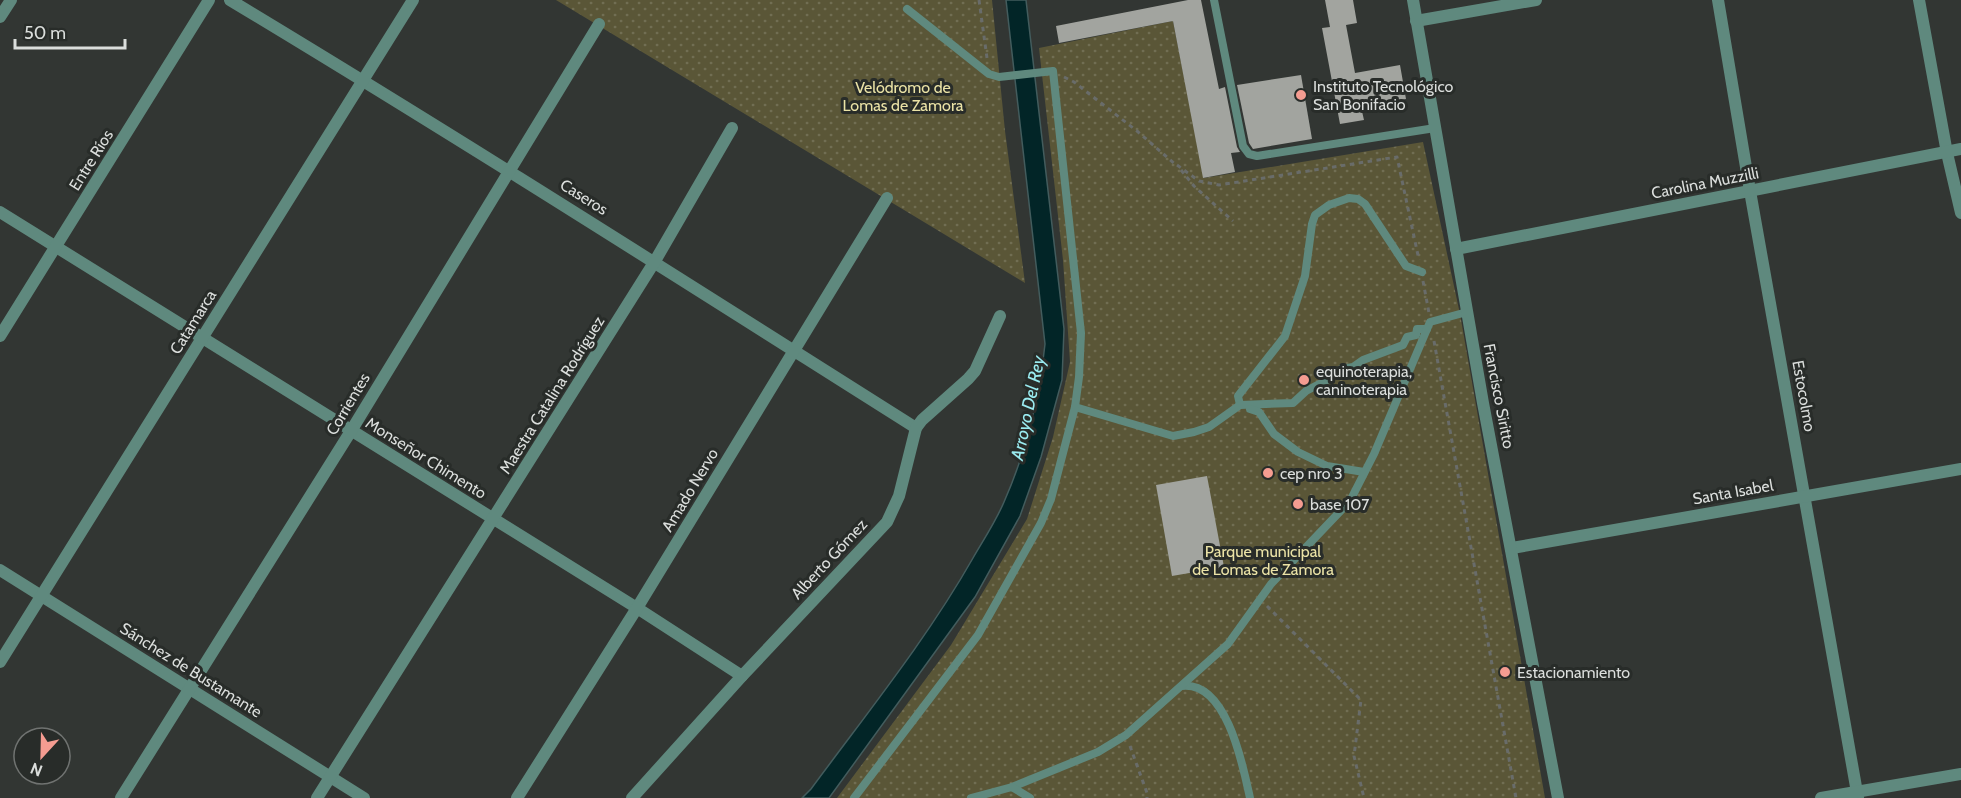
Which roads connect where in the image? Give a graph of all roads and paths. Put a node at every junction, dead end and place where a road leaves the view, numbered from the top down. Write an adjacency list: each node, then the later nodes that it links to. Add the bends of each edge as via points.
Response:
1 (11, 0): 12 (street)
2 (209, 0): 29 (street, Entre Ríos)
3 (230, 0): 17 (street, Caseros)
4 (413, 0): 17 (street, Catamarca)
5 (979, 0): 16 (path)
6 (1214, 0): 19 (lane, via 1243,146 1249,154 1257,156)
7 (1413, 0): 13 (street, Francisco Siritto)
8 (1536, 0): 13 (street)
9 (1718, 0): 24 (street, Estocolmo)
10 (1919, 0): 21 (street)
11 (907, 9): 16 (lane)
12 (0, 17)
13 (1416, 21): 19 (street, Francisco Siritto)
14 (599, 24): 23 (street, Corrientes)
15 (1049, 72): 16 (lane, via 999,77); 22 (path, via 1074,82); 40 (lane, via 1081,333)
16 (989, 74)
17 (363, 80): 23 (street, Caseros); 37 (street, Catamarca)
18 (732, 128): 31 (street, Maestra Catalina Rodríguez)
19 (1435, 128): 30 (street, Francisco Siritto)
20 (1961, 149): 21 (street, Carolina Muzzilli)
21 (1947, 153): 24 (street, Carolina Muzzilli); 27 (street)
22 (1177, 165): 28 (path); 32 (path, via 1199,181 1219,185 1397,157)
23 (510, 171): 31 (street, Caseros); 42 (street, Corrientes)
24 (1750, 191): 30 (street, Carolina Muzzilli); 45 (street, Estocolmo)
25 (887, 198): 38 (street, Amado Nervo)
26 (0, 212): 29 (street, Monseñor Chimento)
27 (1961, 213)
28 (1233, 221)
29 (57, 247): 36 (street, Entre Ríos); 37 (street, Monseñor Chimento)
30 (1456, 249): 33 (street, Francisco Siritto)
31 (655, 261): 38 (street, Caseros); 46 (street, Maestra Catalina Rodríguez)
32 (1422, 272): 35 (path); 39 (lane, via 1406,266 1358,199 1329,205 1315,215 1305,276 1285,336 1238,396)
33 (1467, 312): 35 (lane); 47 (street, Francisco Siritto)
34 (1000, 316): 41 (street, via 975,370)
35 (1429, 326): 39 (lane, via 1417,329 1416,335 1407,337 1403,345 1341,369 1293,403); 44 (lane); 72 (path)
36 (0, 336)
37 (202, 338): 42 (street, Monseñor Chimento); 49 (street, Catamarca)
38 (794, 351): 41 (street, Caseros); 51 (street, Amado Nervo)
39 (1240, 405): 40 (lane, via 1209,427 1173,436); 44 (lane, via 1259,412 1274,434 1298,452 1327,466)
40 (1075, 407): 66 (lane, via 1047,511 987,620)
41 (916, 428): 53 (street, Alberto Gómez, via 899,496 887,522)
42 (351, 431): 46 (street, Monseñor Chimento); 55 (street, Corrientes)
43 (1961, 469): 45 (street, Santa Isabel)
44 (1364, 472): 50 (lane, via 1350,501)
45 (1805, 496): 47 (street, Santa Isabel); 60 (street, Estocolmo)
46 (494, 519): 51 (street, Monseñor Chimento); 58 (street, Maestra Catalina Rodríguez)
47 (1512, 548): 73 (street, Francisco Siritto)
48 (0, 570): 49 (street, Sánchez de Bustamante)
49 (41, 596): 52 (street, Catamarca); 55 (street, Sánchez de Bustamante)
50 (1260, 598): 54 (lane, via 1228,644); 71 (path, via 1361,700 1354,756)
51 (637, 608): 53 (street, Monseñor Chimento); 64 (street, Amado Nervo)
52 (0, 662)
53 (742, 676): 65 (street, Alberto Gómez)
54 (1181, 686): 56 (lane); 70 (lane, via 1201,689 1219,707 1241,754)
55 (191, 689): 58 (street, Sánchez de Bustamante); 61 (street, Corrientes)
56 (1126, 735): 59 (lane, via 1098,752); 69 (path)
57 (1961, 774): 60 (street)
58 (330, 776): 62 (street, Maestra Catalina Rodríguez); 63 (street, Sánchez de Bustamante)
59 (1012, 786): 67 (lane); 68 (lane)
60 (1857, 795): 74 (street)
61 (121, 798)
62 (316, 798)
63 (364, 798)
64 (517, 798)
65 (632, 798)
66 (854, 798)
67 (972, 798)
68 (1030, 798)
69 (1147, 798)
70 (1250, 798)
71 (1364, 798)
72 (1516, 798)
73 (1558, 798)
74 (1821, 798)

